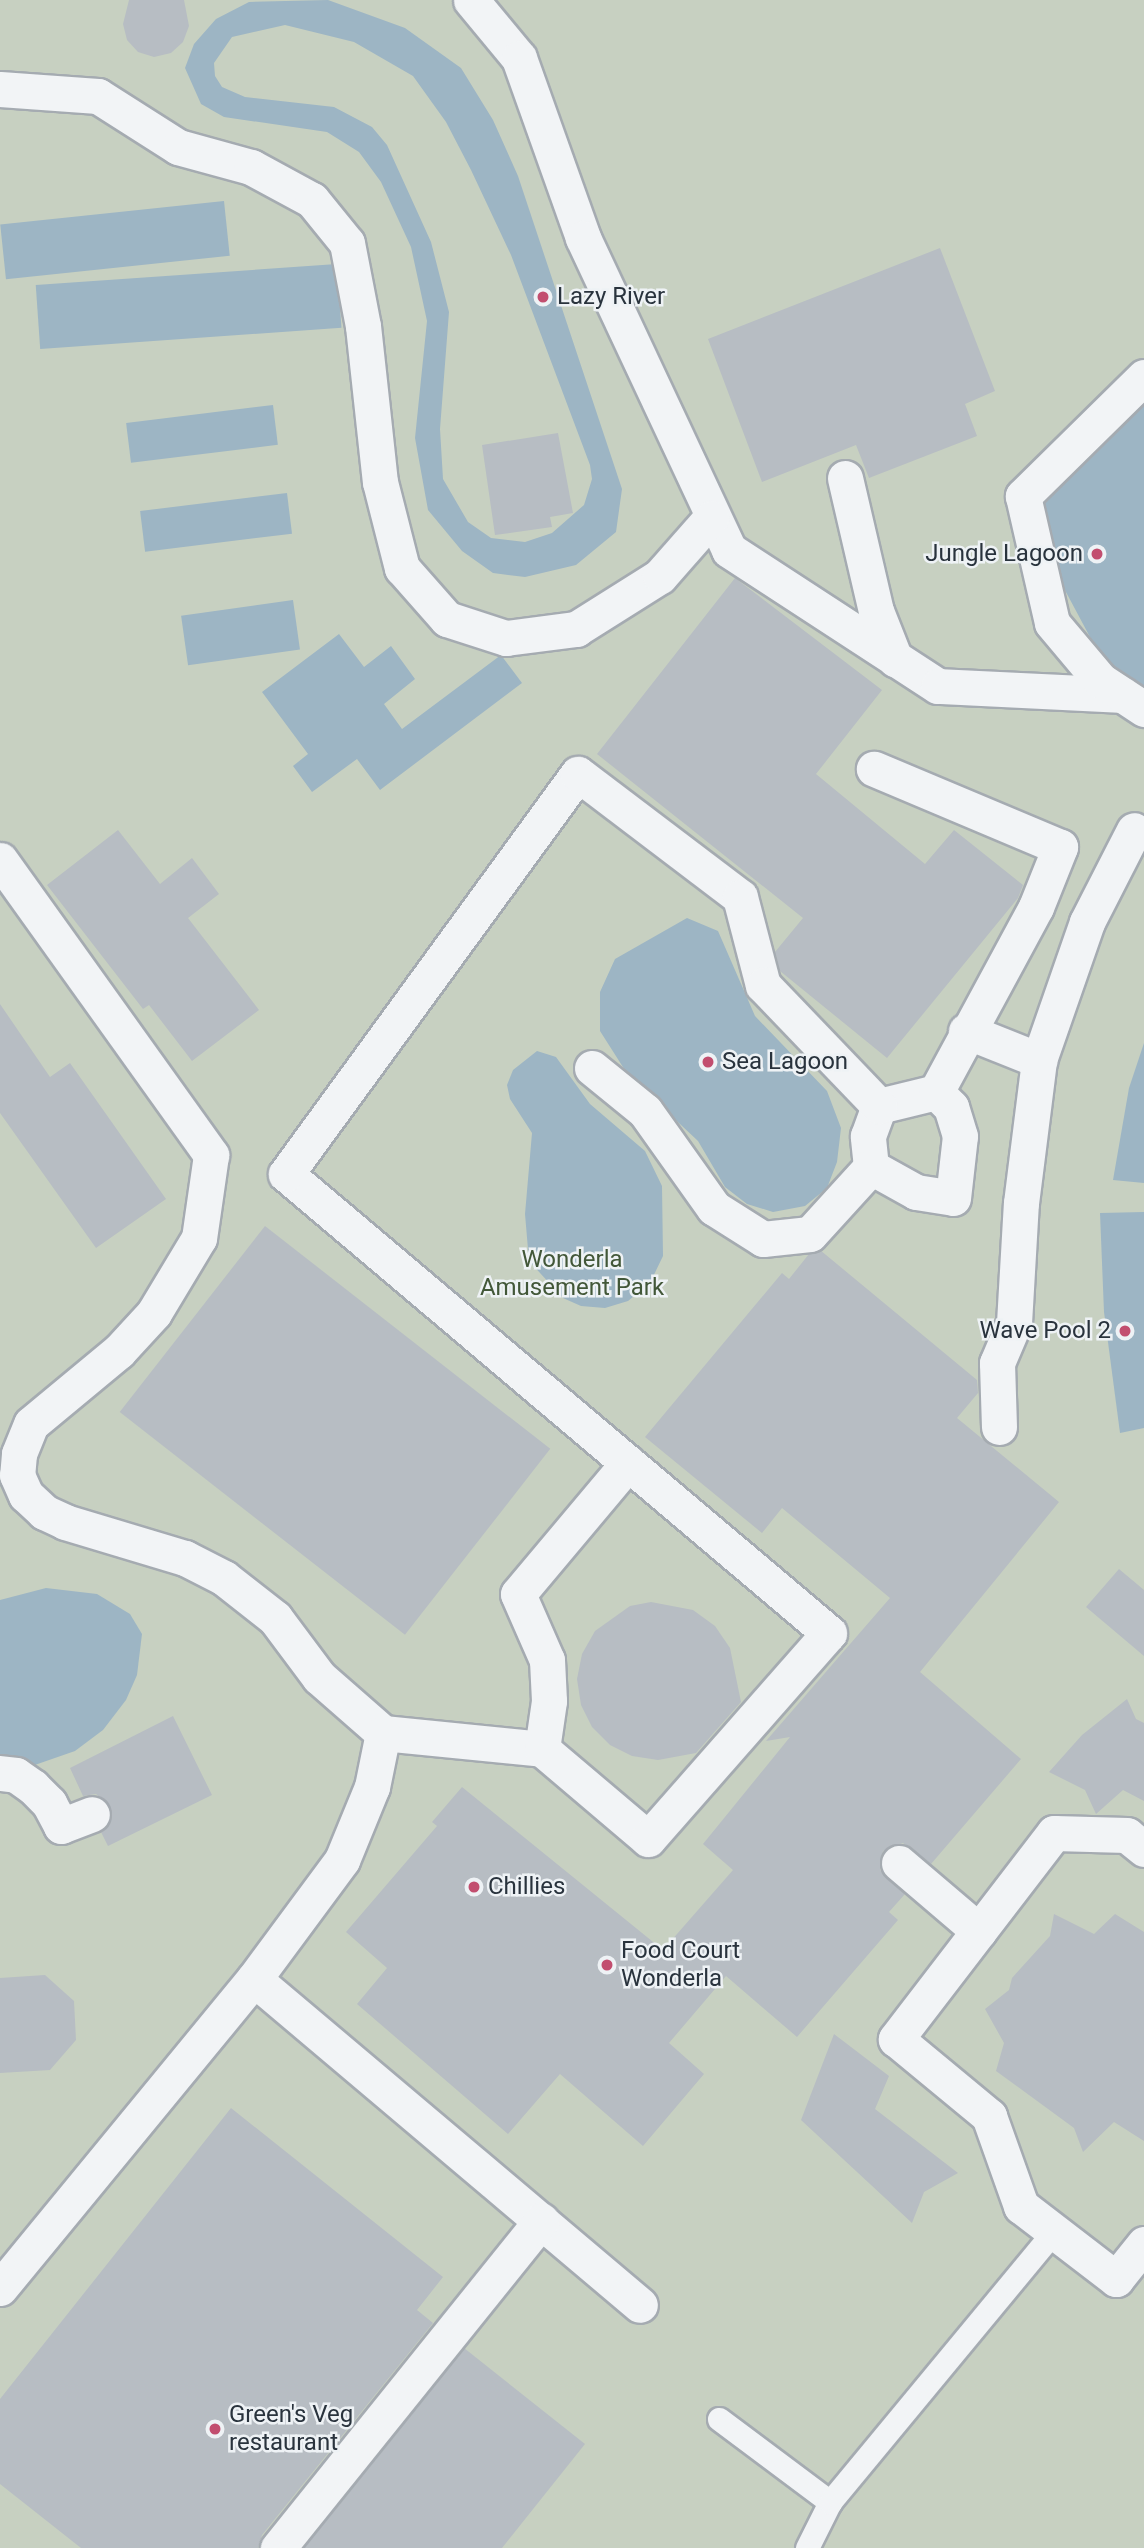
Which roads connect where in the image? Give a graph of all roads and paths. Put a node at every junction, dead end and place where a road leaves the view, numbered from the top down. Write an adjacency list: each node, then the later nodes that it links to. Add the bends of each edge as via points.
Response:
1 (471, 0): 5 (street, via 519,58 583,238)
2 (0, 89): 5 (street, via 98,96 178,147 251,167 312,200 347,243 363,326 380,482 402,568 447,619 506,638 576,629 660,576)
3 (1144, 377): 7 (street, via 1023,496 1052,623 1100,680)
4 (845, 478): 6 (street, via 876,611)
5 (711, 518): 6 (street, via 729,550)
6 (895, 659): 7 (street, via 938,686)
7 (1133, 702)
8 (874, 769): 11 (street, via 1059,847)
9 (1134, 830): 12 (street)
10 (0, 860): 21 (street, via 211,1155 205,1214 181,1272 138,1333 31,1424 21,1446 17,1475 26,1494 44,1512 185,1558 224,1578 275,1618 320,1677)
11 (1036, 907): 12 (street); 13 (street)
12 (1087, 922): 14 (street)
13 (966, 1031): 14 (street); 16 (street)
14 (1039, 1060): 19 (street, via 1021,1203 1014,1323 997,1363)
15 (592, 1068): 18 (street, via 645,1111 714,1208 763,1240 810,1234)
16 (936, 1091): 17 (street); 18 (street, via 951,1107 960,1136 953,1198 916,1192)
17 (879, 1106): 18 (street, via 868,1136); 20 (street, via 763,985 740,897 578,774 286,1174)
18 (871, 1167)
19 (999, 1427)
20 (628, 1463): 22 (street, via 518,1594 547,1660 549,1701); 22 (street, via 829,1633 753,1741 648,1839)
21 (383, 1733): 22 (street); 28 (street, via 372,1787 342,1860)
22 (542, 1749)
23 (0, 1773): 24 (street, via 16,1775 33,1787 49,1803 61,1826)
24 (92, 1814)
25 (1144, 1849): 27 (street, via 1127,1835 1055,1833)
26 (899, 1863): 27 (street)
27 (979, 1931): 30 (street, via 896,2039 989,2116 1021,2206)
28 (254, 1979): 29 (street); 32 (street)
29 (541, 2221): 33 (street); 36 (street)
30 (1054, 2231): 31 (street, via 1116,2279); 35 (lane)
31 (1144, 2244)
32 (0, 2288)
33 (640, 2305)
34 (719, 2419): 35 (lane)
35 (830, 2502): 37 (lane)
36 (278, 2548)
37 (807, 2548)

